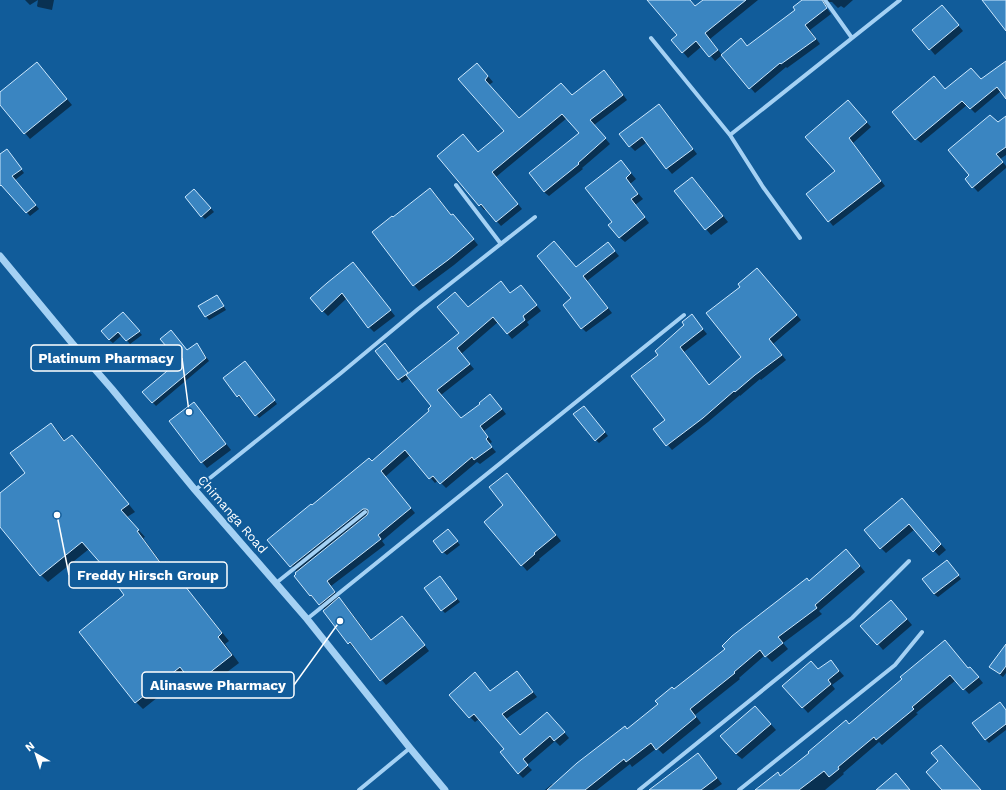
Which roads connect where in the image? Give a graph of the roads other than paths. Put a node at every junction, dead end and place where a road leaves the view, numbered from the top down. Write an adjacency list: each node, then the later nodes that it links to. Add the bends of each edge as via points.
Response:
1 (825, 0): 4 (street)
2 (900, 0): 4 (street)
3 (651, 38): 5 (street)
4 (852, 38): 5 (street)
5 (730, 135): 8 (street)
6 (456, 185): 9 (street)
7 (535, 217): 9 (street)
8 (800, 238)
9 (501, 244): 12 (street)
10 (0, 256): 12 (street, Chimanga Road)
11 (684, 315): 16 (street)
12 (195, 490): 15 (street, Chimanga Road)
13 (365, 512): 15 (street)
14 (909, 560): 21 (street, via 852,618)
15 (276, 583): 16 (street, Chimanga Road)
16 (307, 619): 18 (street, Chimanga Road)
17 (922, 632): 22 (street, via 894,665)
18 (410, 748): 19 (street); 20 (street, Chimanga Road)
19 (359, 790)
20 (445, 790)
21 (639, 790)
22 (739, 790)

